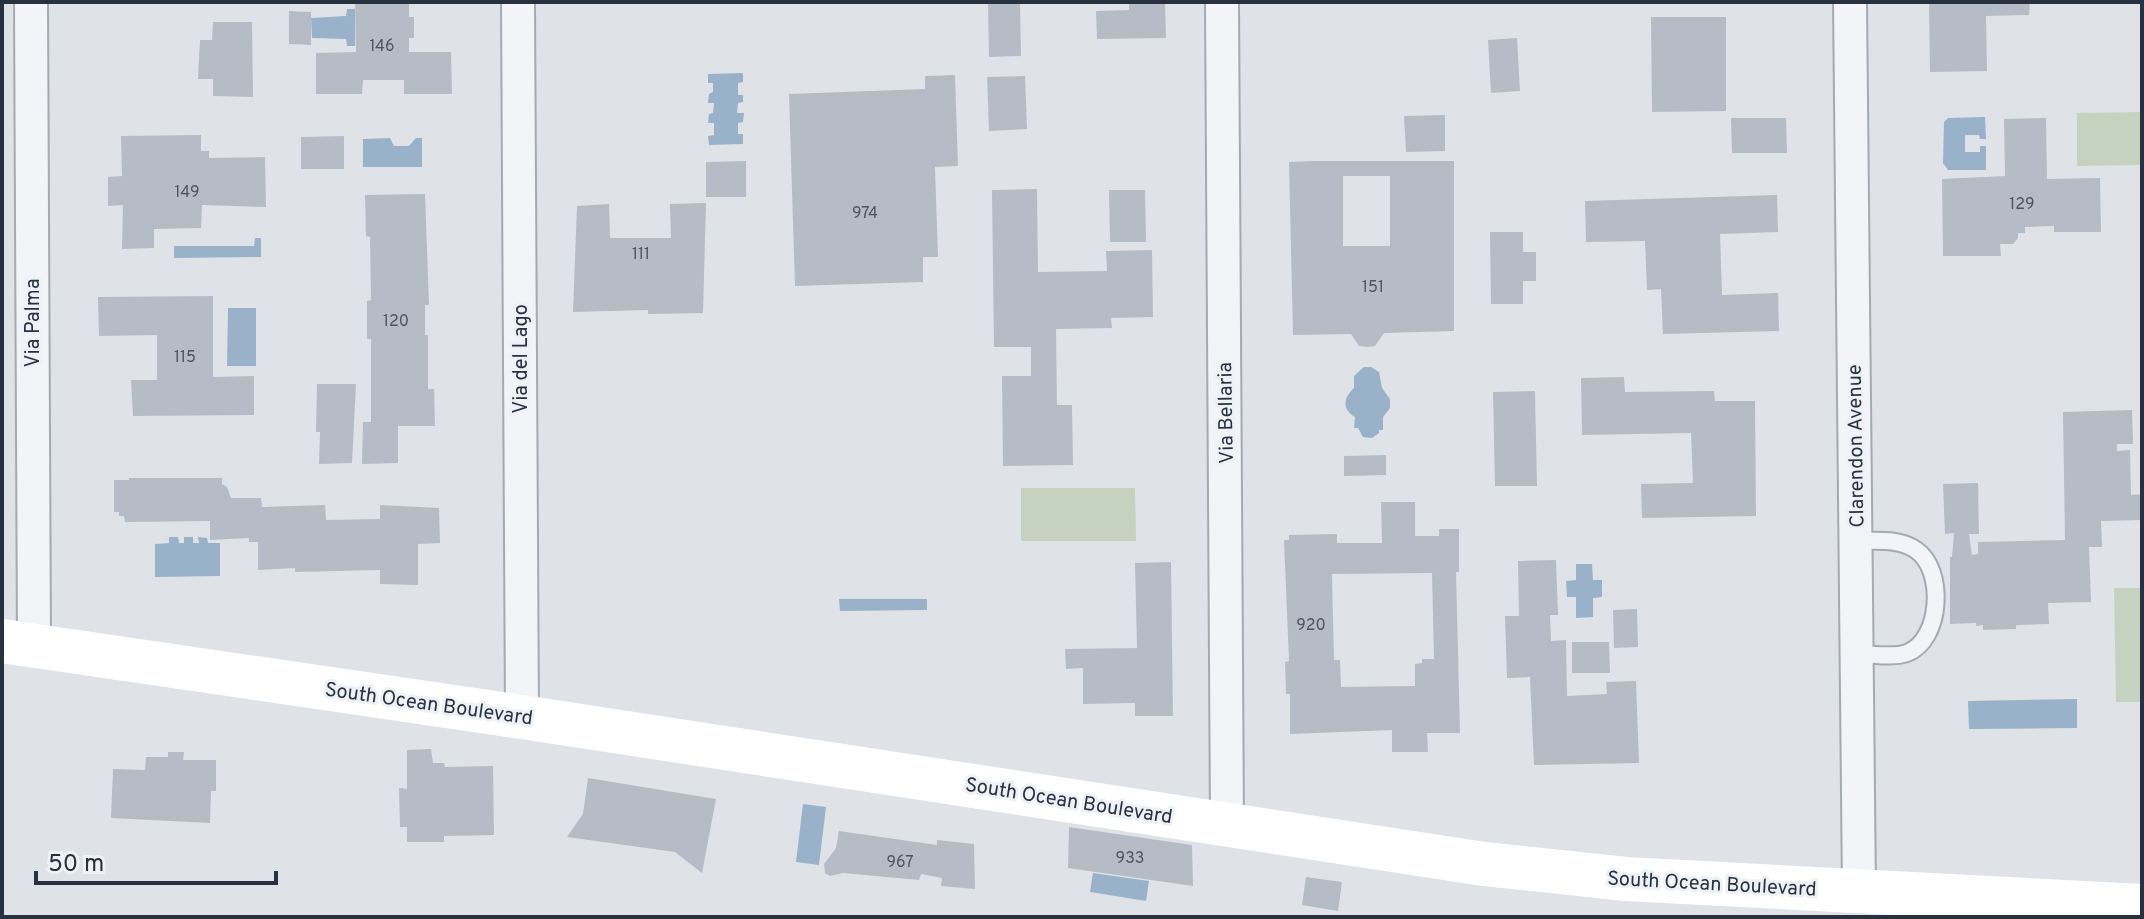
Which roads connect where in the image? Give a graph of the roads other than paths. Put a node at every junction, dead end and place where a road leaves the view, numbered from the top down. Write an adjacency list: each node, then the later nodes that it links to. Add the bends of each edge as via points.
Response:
1 (31, 2): 6 (street, Via Palma)
2 (518, 2): 8 (street, Via del Lago)
3 (1222, 2): 9 (street, Via Bellaria)
4 (1850, 2): 5 (street, Clarendon Avenue)
5 (1856, 541): 7 (street, Clarendon Avenue); 7 (lane, via 1902,542 1920,552 1933,576 1935,615 1926,639 1907,653)
6 (18, 642): 8 (main road, South Ocean Boulevard)
7 (1857, 654): 10 (street, Clarendon Avenue)
8 (522, 717): 9 (main road, South Ocean Boulevard)
9 (1227, 824): 10 (main road, South Ocean Boulevard, via 1484,864)
10 (1859, 891): 11 (main road, South Ocean Boulevard)
11 (2142, 906)

